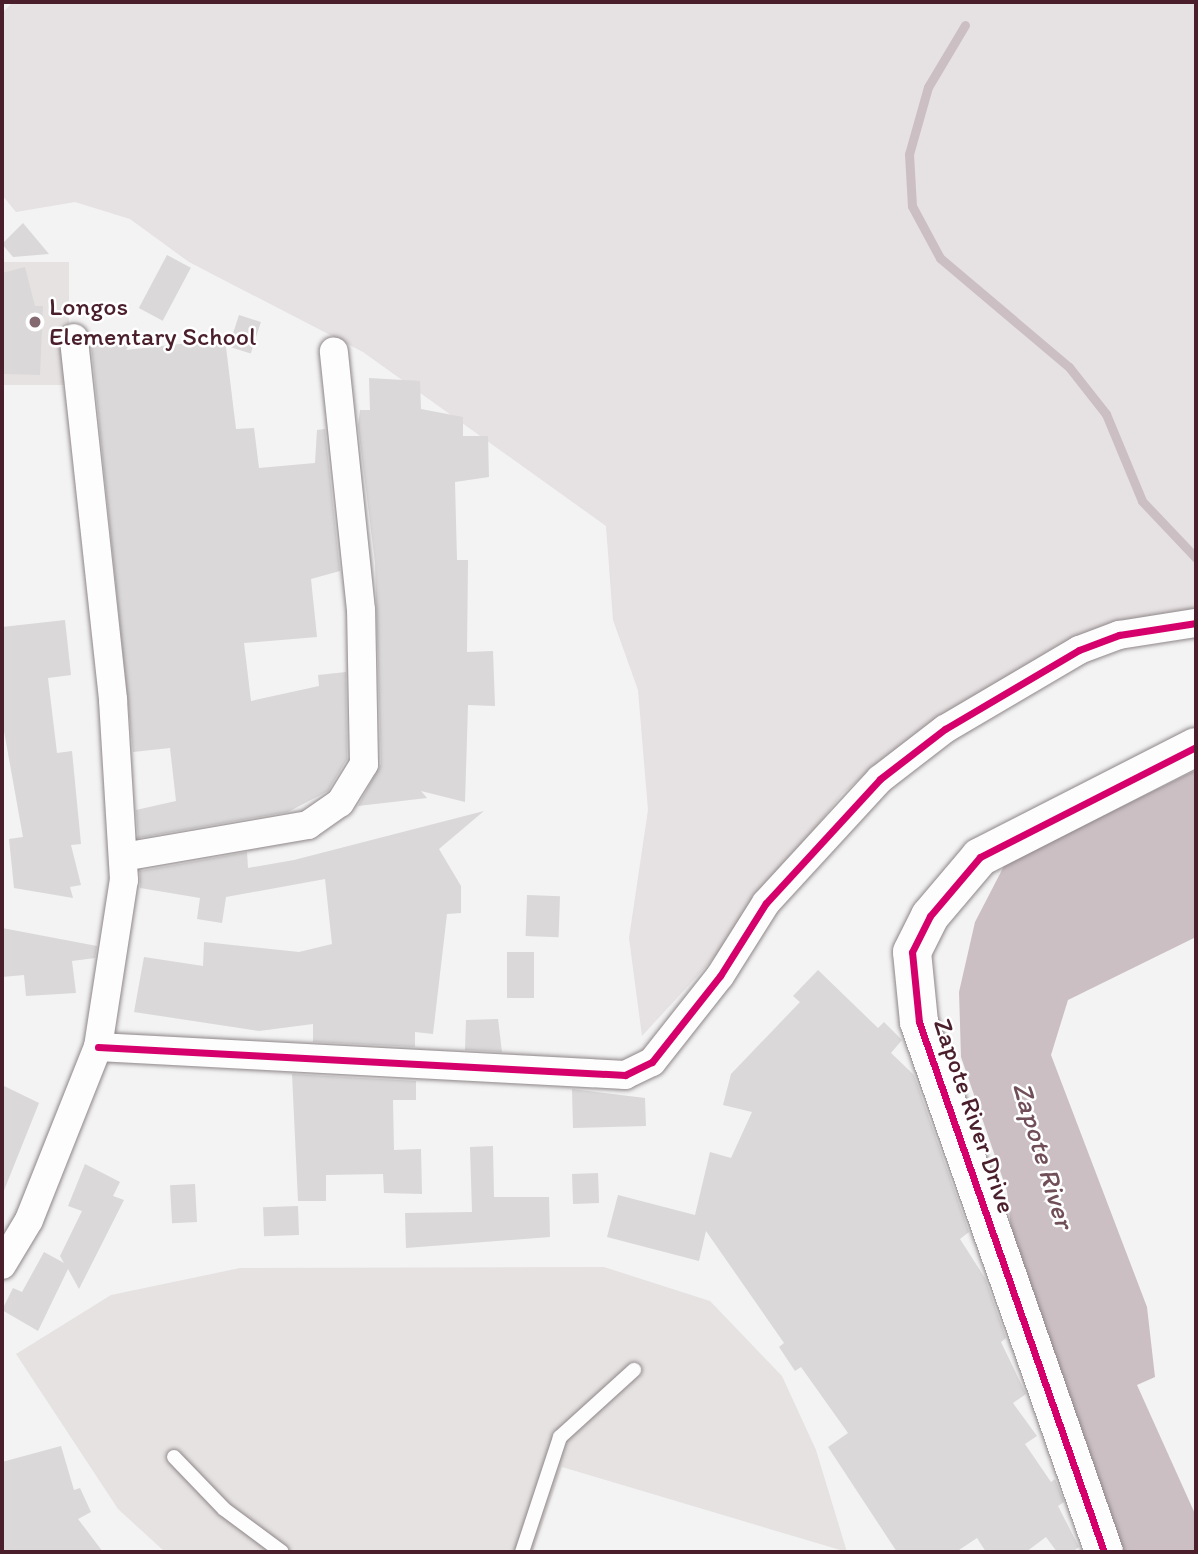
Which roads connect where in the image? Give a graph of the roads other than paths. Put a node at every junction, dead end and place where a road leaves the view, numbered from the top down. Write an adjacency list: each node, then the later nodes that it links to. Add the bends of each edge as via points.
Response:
1 (74, 338): 5 (street)
2 (334, 351): 5 (street, via 361,610 364,764 340,803 308,825)
3 (1196, 623): 6 (street, via 1119,635 1079,650 945,729 880,779 766,903 720,976 652,1062 625,1075)
4 (1196, 747): 12 (street, Zapote River Drive, via 980,857 930,916 912,951 919,1022)
5 (123, 857): 6 (street)
6 (98, 1047): 7 (street, via 29,1220)
7 (2, 1265)
8 (634, 1370): 11 (lane, via 560,1437)
9 (174, 1457): 10 (lane, via 224,1509)
10 (282, 1552)
11 (522, 1552)
12 (1104, 1552)

